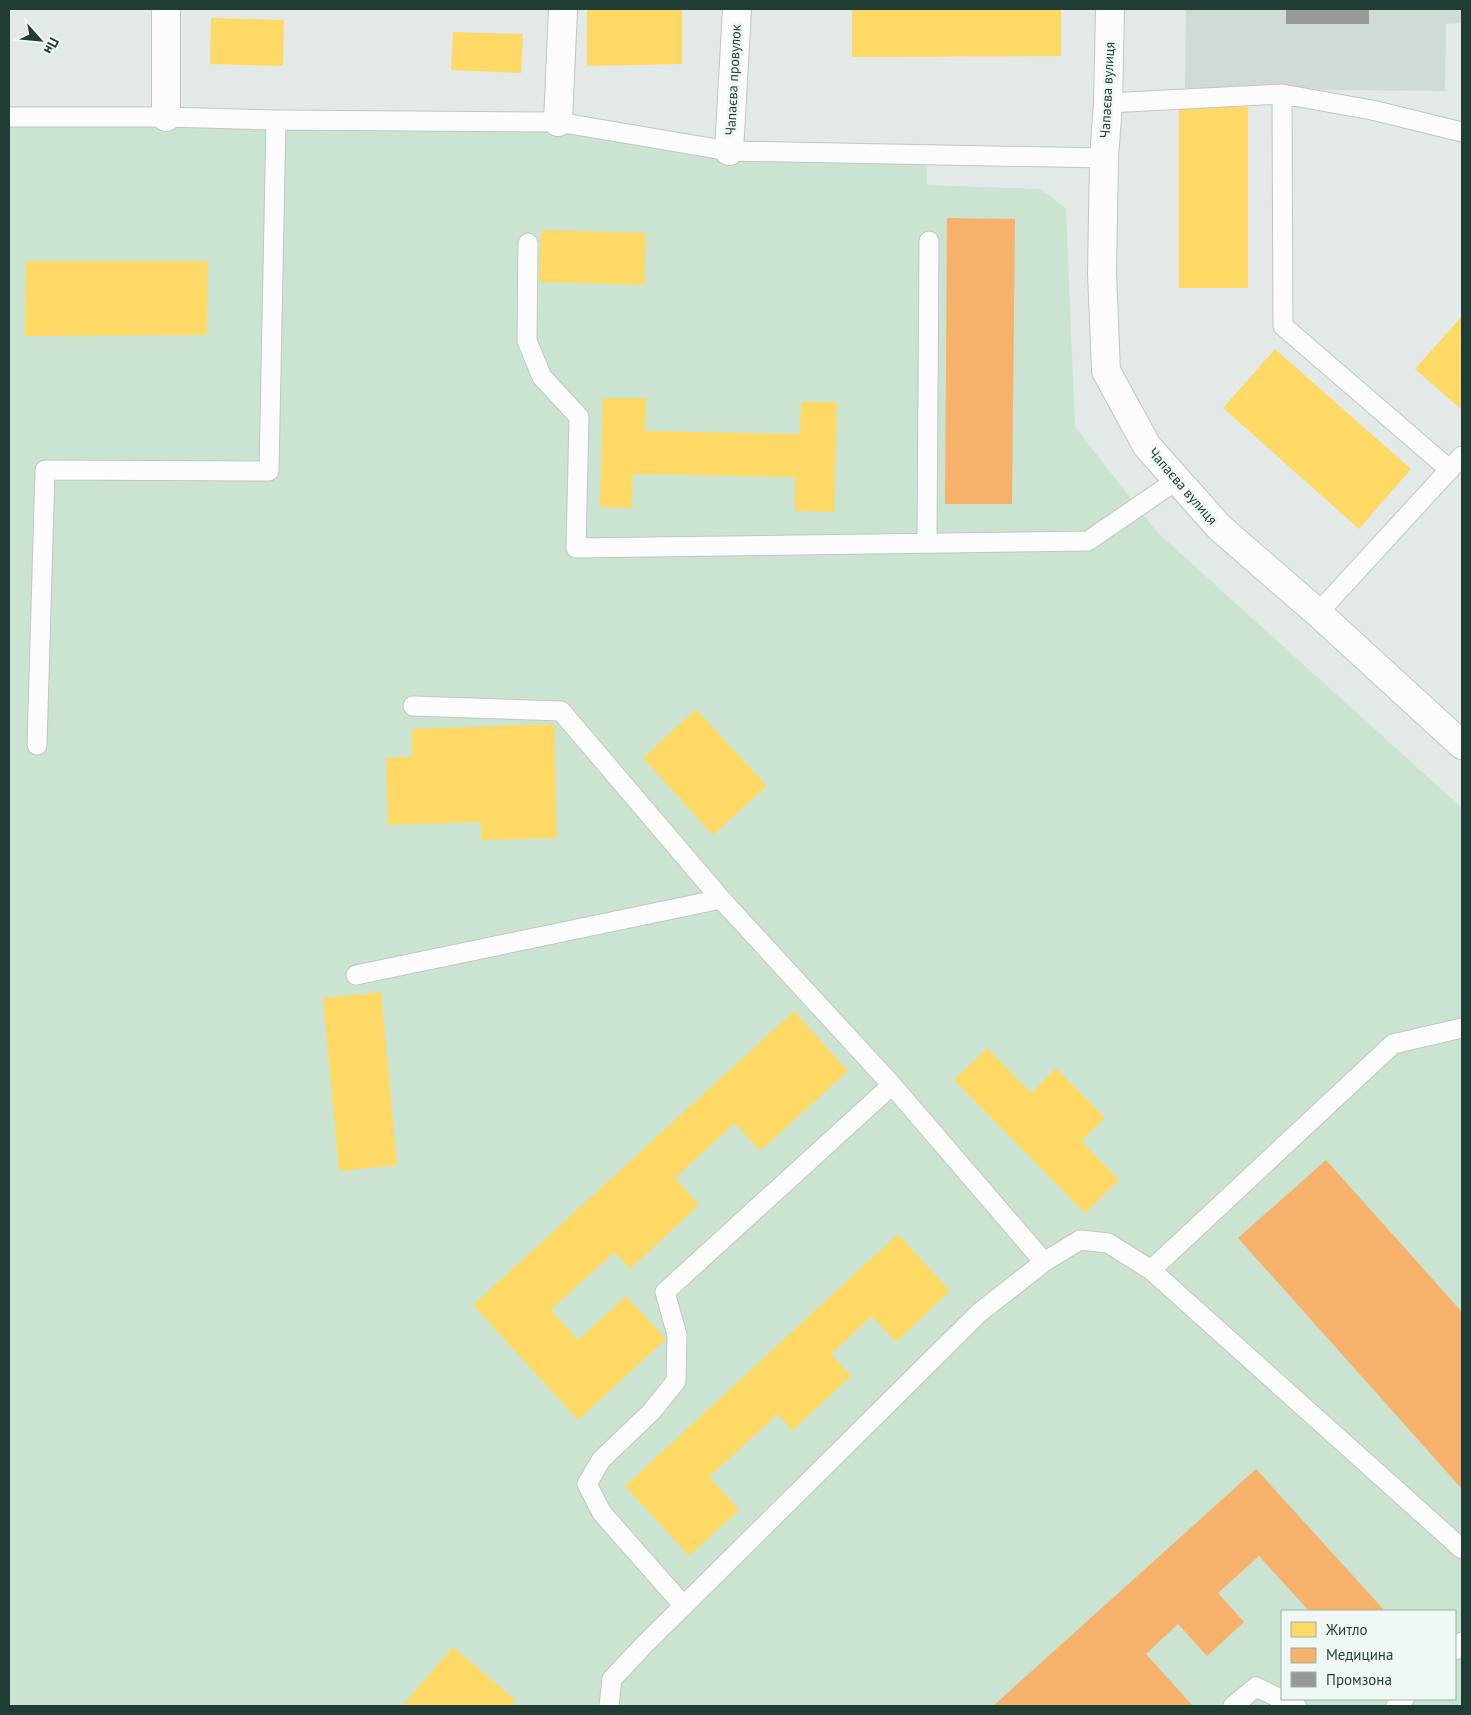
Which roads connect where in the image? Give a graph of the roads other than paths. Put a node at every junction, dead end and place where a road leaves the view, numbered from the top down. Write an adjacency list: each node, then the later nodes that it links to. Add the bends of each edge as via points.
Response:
1 (166, 9): 8 (street)
2 (563, 9): 10 (street)
3 (736, 9): 12 (street, Чапаєва провулок)
4 (1110, 9): 6 (street, Чапаєва вулиця)
5 (1282, 94): 6 (lane); 11 (lane, via 1372,110); 17 (lane, via 1283,326)
6 (1108, 103): 13 (street, Чапаєва вулиця)
7 (9, 117): 8 (lane)
8 (166, 117): 9 (lane)
9 (276, 120): 10 (lane); 23 (lane, via 270,471 45,470)
10 (558, 122): 12 (lane)
11 (1462, 132)
12 (729, 151): 13 (lane)
13 (1104, 158): 18 (street, Чапаєва вулиця, via 1102,272 1106,371 1147,446)
14 (928, 241): 19 (lane)
15 (528, 243): 19 (lane, via 526,341 542,377 579,417 576,548)
16 (1462, 456): 17 (lane)
17 (1450, 470): 20 (lane)
18 (1177, 480): 19 (lane, via 1088,541); 20 (street, Чапаєва вулиця, via 1220,528)
19 (926, 543)
20 (1318, 613): 22 (street, Чапаєва вулиця)
21 (413, 706): 24 (lane, via 561,711)
22 (1462, 745)
23 (37, 746)
24 (721, 899): 25 (lane); 27 (lane)
25 (356, 975)
26 (1462, 1028): 29 (lane, via 1393,1044)
27 (892, 1085): 28 (lane); 31 (lane, via 665,1292 677,1335 676,1381 652,1411 601,1460 587,1484 602,1512)
28 (1044, 1262): 29 (lane, via 1080,1240 1108,1243); 31 (lane, via 979,1313)
29 (1152, 1270): 30 (lane)
30 (1462, 1549)
31 (683, 1605): 34 (lane, via 612,1679)
32 (1281, 1699): 35 (lane, via 1256,1687)
33 (1283, 1700): 36 (lane)
34 (608, 1706)
35 (1233, 1706)
36 (1296, 1706)

